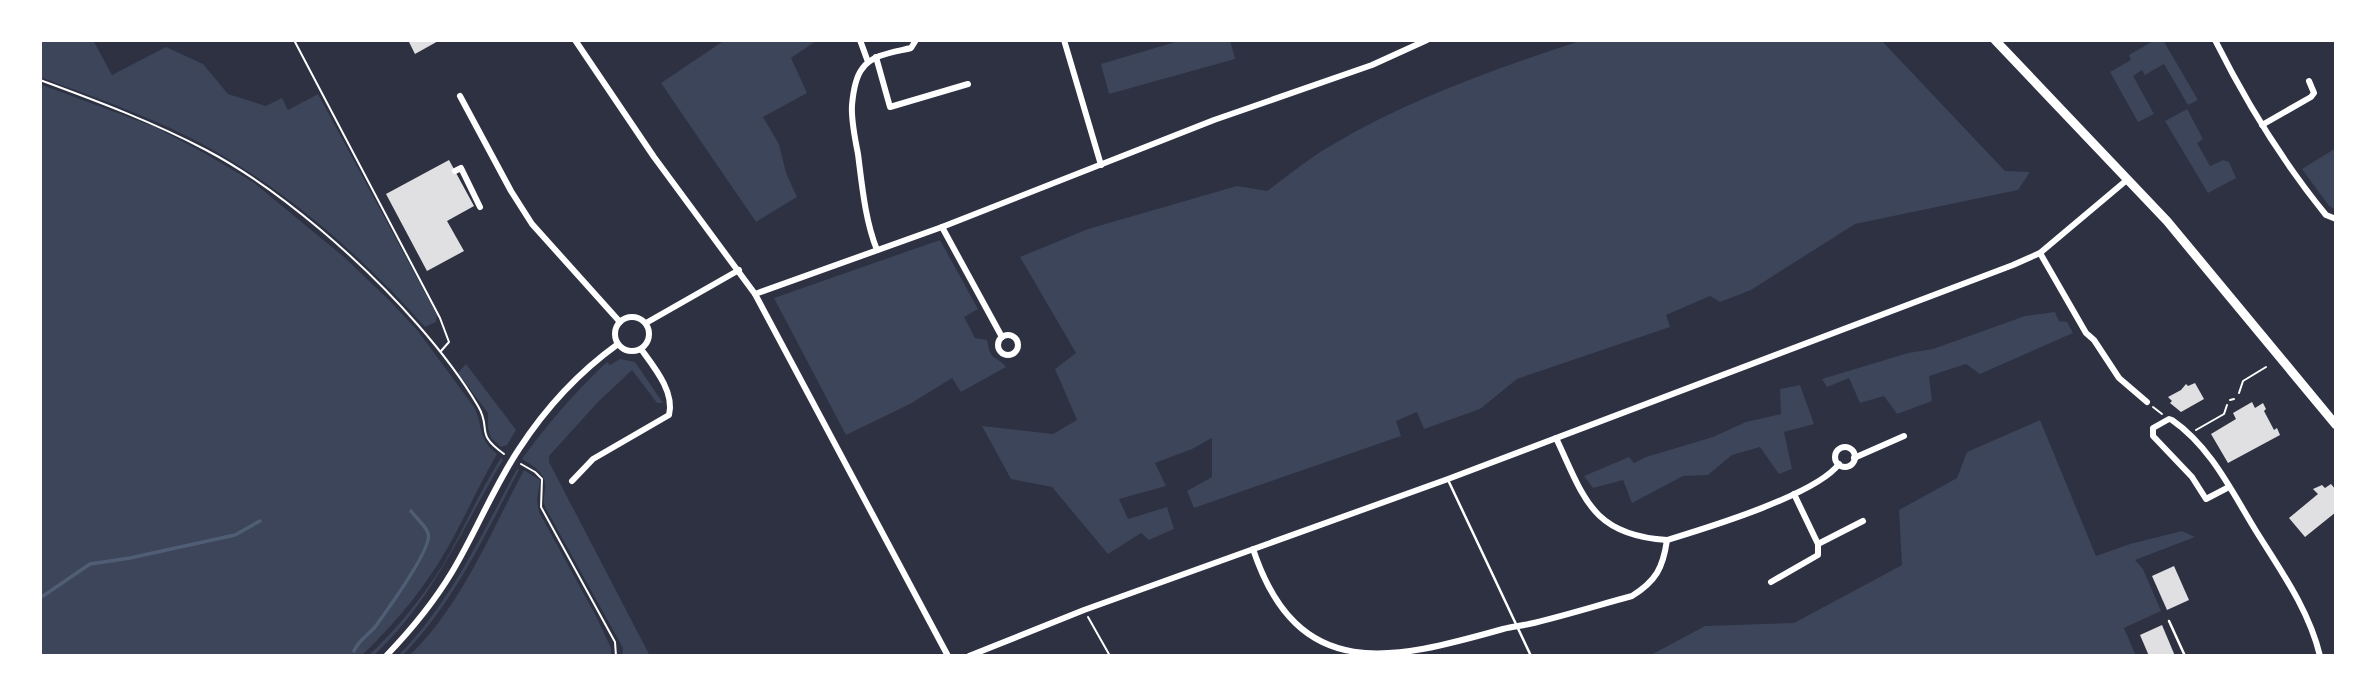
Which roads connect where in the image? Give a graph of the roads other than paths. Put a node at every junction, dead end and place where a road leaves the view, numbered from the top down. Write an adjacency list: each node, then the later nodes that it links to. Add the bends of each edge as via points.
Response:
1 (575, 40): 22 (street, via 654,157)
2 (860, 40): 9 (street)
3 (916, 40): 8 (street, via 911,48)
4 (1064, 40): 14 (street)
5 (1427, 40): 14 (street, via 1372,65)
6 (1995, 40): 16 (main road)
7 (2215, 40): 13 (street)
8 (876, 57): 9 (street); 11 (street, via 890,107)
9 (868, 62): 20 (street, via 857,80 852,108)
10 (2309, 81): 13 (street, via 2311,97)
11 (968, 85)
12 (460, 96): 24 (street, via 524,214)
13 (2262, 125): 18 (street, via 2326,215)
14 (1101, 165): 19 (street)
15 (455, 171): 17 (street, via 461,168)
16 (2128, 178): 21 (street); 30 (main road)
17 (480, 207)
18 (2336, 219)
19 (942, 227): 20 (street); 26 (street)
20 (877, 250): 23 (street)
21 (2040, 253): 29 (street, via 2086,333 2119,378); 32 (street)
22 (739, 270): 23 (street); 25 (street)
23 (755, 294): 47 (street)
24 (620, 322): 25 (street, via 637,317); 27 (street, via 615,331)
25 (646, 323): 28 (street, via 649,339)
26 (1002, 337)
27 (618, 344): 28 (street, via 627,351); 46 (street, via 581,374 535,426 451,573)
28 (641, 349): 36 (street, via 670,399 669,415 593,459)
29 (2147, 402)
30 (2336, 425)
31 (1904, 436): 33 (street)
32 (1556, 438): 35 (street); 40 (street, via 1589,506 1600,517 1624,532)
33 (1854, 458): 34 (street, via 1848,466); 34 (street, via 1851,449 1842,447 1835,455)
34 (1839, 464): 38 (street)
35 (1448, 479): 42 (street); 45 (lane)
36 (572, 481)
37 (2229, 487): 37 (street, via 2206,499 2153,436 2152,428 2169,419 2194,438); 51 (street, via 2295,595)
38 (1794, 494): 40 (street); 41 (street)
39 (1863, 521): 41 (street)
40 (1667, 540): 45 (street, via 1657,575 1632,596)
41 (1818, 544): 43 (street, via 1818,555)
42 (1253, 549): 45 (street, via 1290,618 1303,631 1337,647 1358,653 1398,654); 48 (street)
43 (1771, 582)
44 (2169, 621): 50 (lane)
45 (1517, 627): 49 (lane)
46 (386, 656)
47 (947, 656)
48 (969, 656)
49 (1531, 656)
50 (2185, 656)
51 (2320, 656)

